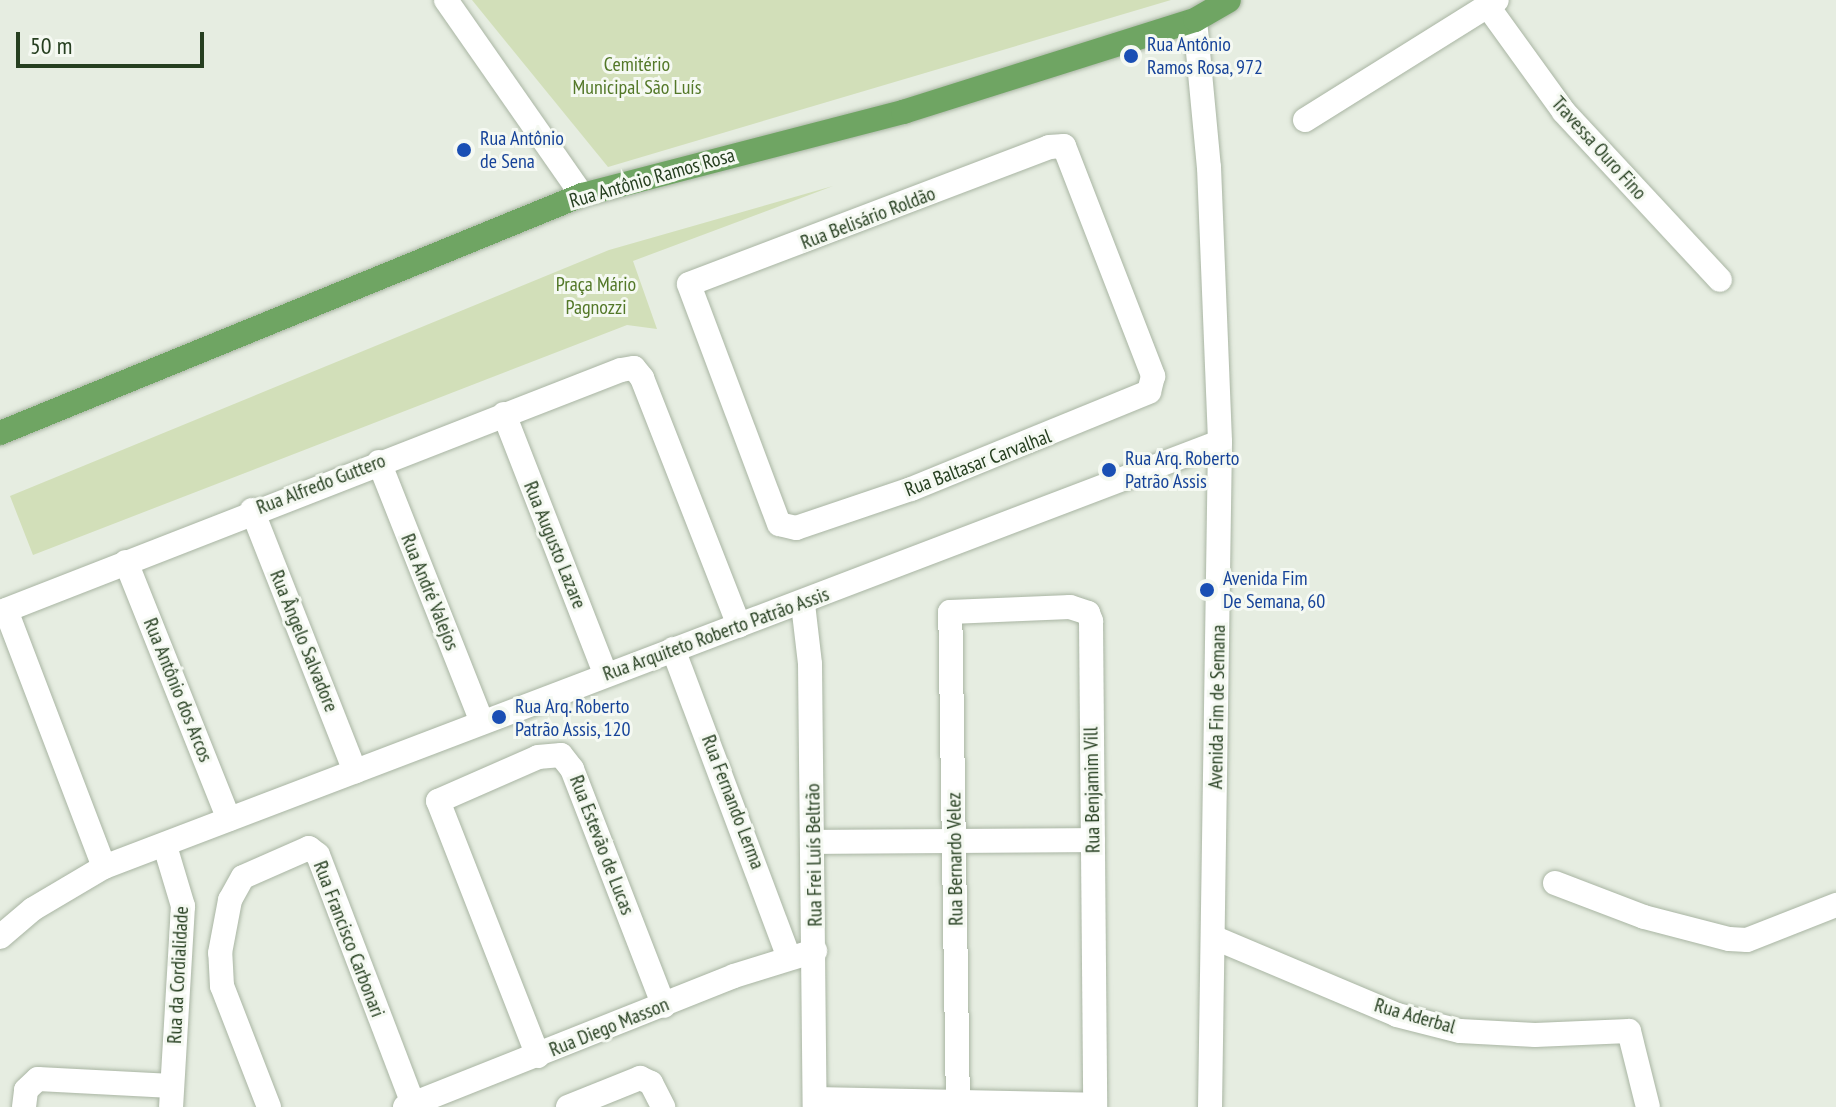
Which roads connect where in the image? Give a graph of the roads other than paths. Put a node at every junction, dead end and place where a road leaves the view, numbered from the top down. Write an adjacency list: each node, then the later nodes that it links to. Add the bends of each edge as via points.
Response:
1 (446, 0): 6 (street)
2 (1229, 0): 4 (main road, Rua Antônio Ramos Rosa)
3 (1493, 4): 5 (street); 7 (street, Travessa Ouro Fino, via 1564,112)
4 (1195, 20): 6 (main road, Rua Antônio Ramos Rosa, via 903,112); 11 (street, Avenida Fim de Semana, via 1209,167)
5 (1305, 120)
6 (582, 195): 10 (main road, Rua Antônio Ramos Rosa)
7 (1720, 280)
8 (1154, 385): 14 (street, Rua Baltasar Carvalhal, via 1140,398 1035,441); 14 (street, Rua Belisário Roldão, via 1064,146 1049,147 813,240 695,279 689,296 773,517)
9 (504, 414): 12 (street, Rua Alfredo Guttero); 18 (street, Rua Alfredo Guttero, via 628,367 638,371); 20 (street, Rua Augusto Lazare)
10 (0, 433)
11 (1220, 442): 16 (street, Rua Arquiteto Roberto Patrão Assis, via 953,541); 32 (street, Avenida Fim de Semana)
12 (379, 462): 13 (street, Rua Alfredo Guttero); 21 (street, Rua André Valejos)
13 (252, 510): 15 (street, Rua Alfredo Guttero); 22 (street, Rua Ângelo Salvadore)
14 (796, 528)
15 (126, 562): 23 (street, Rua Antônio dos Arcos); 28 (street, Rua Alfredo Guttero, via 5,613)
16 (803, 604): 18 (street, Rua Arquiteto Roberto Patrão Assis); 26 (street, Rua Frei Luís Beltrão, via 810,664)
17 (950, 612): 24 (street, Rua Benjamim Vill, via 1070,607 1088,613); 25 (street, Rua Bernardo Velez)
18 (739, 626): 19 (street, Rua Arquiteto Roberto Patrão Assis)
19 (673, 649): 20 (street, Rua Arquiteto Roberto Patrão Assis); 34 (street, Rua Fernando Lerma)
20 (606, 675): 21 (street, Rua Arquiteto Roberto Patrão Assis)
21 (482, 722): 22 (street, Rua Arquiteto Roberto Patrão Assis)
22 (355, 771): 23 (street, Rua Arquiteto Roberto Patrão Assis)
23 (229, 819): 27 (street, Rua Arquiteto Roberto Patrão Assis)
24 (1093, 840): 25 (street); 41 (street, Rua Benjamim Vill)
25 (955, 841): 26 (street); 39 (street, Rua Bernardo Velez)
26 (814, 842): 33 (street, Rua Frei Luís Beltrão)
27 (165, 846): 28 (street, Rua Arquiteto Roberto Patrão Assis); 37 (street, Rua da Cordialidade, via 183,906)
28 (104, 867): 31 (street, Rua Arquiteto Roberto Patrão Assis, via 33,909)
29 (1555, 883): 30 (street, via 1644,917 1729,939 1747,940)
30 (1836, 905)
31 (0, 937)
32 (1215, 938): 46 (street, Avenida Fim de Semana); 47 (street, Rua Aderbal, via 1397,1015 1460,1031 1629,1031)
33 (815, 951): 34 (street, Rua Diego Masson); 38 (street, Rua Frei Luís Beltrão)
34 (789, 957): 35 (street, Rua Diego Masson)
35 (664, 1006): 36 (street, Rua Diego Masson); 36 (street, Rua Estevão de Lucas, via 572,769 561,755 538,757 438,801)
36 (538, 1056): 40 (street, Rua Diego Masson)
37 (172, 1097): 42 (street, via 38,1079 26,1090)
38 (815, 1103): 39 (street)
39 (958, 1104): 41 (street)
40 (409, 1106): 43 (street, Rua Francisco Carbonari, via 318,855 309,848 243,877 226,915 222,986)
41 (1095, 1106)
42 (24, 1107)
43 (269, 1107)
44 (568, 1107): 45 (street, via 640,1078 651,1083)
45 (663, 1107)
46 (1210, 1107)
47 (1648, 1107)

